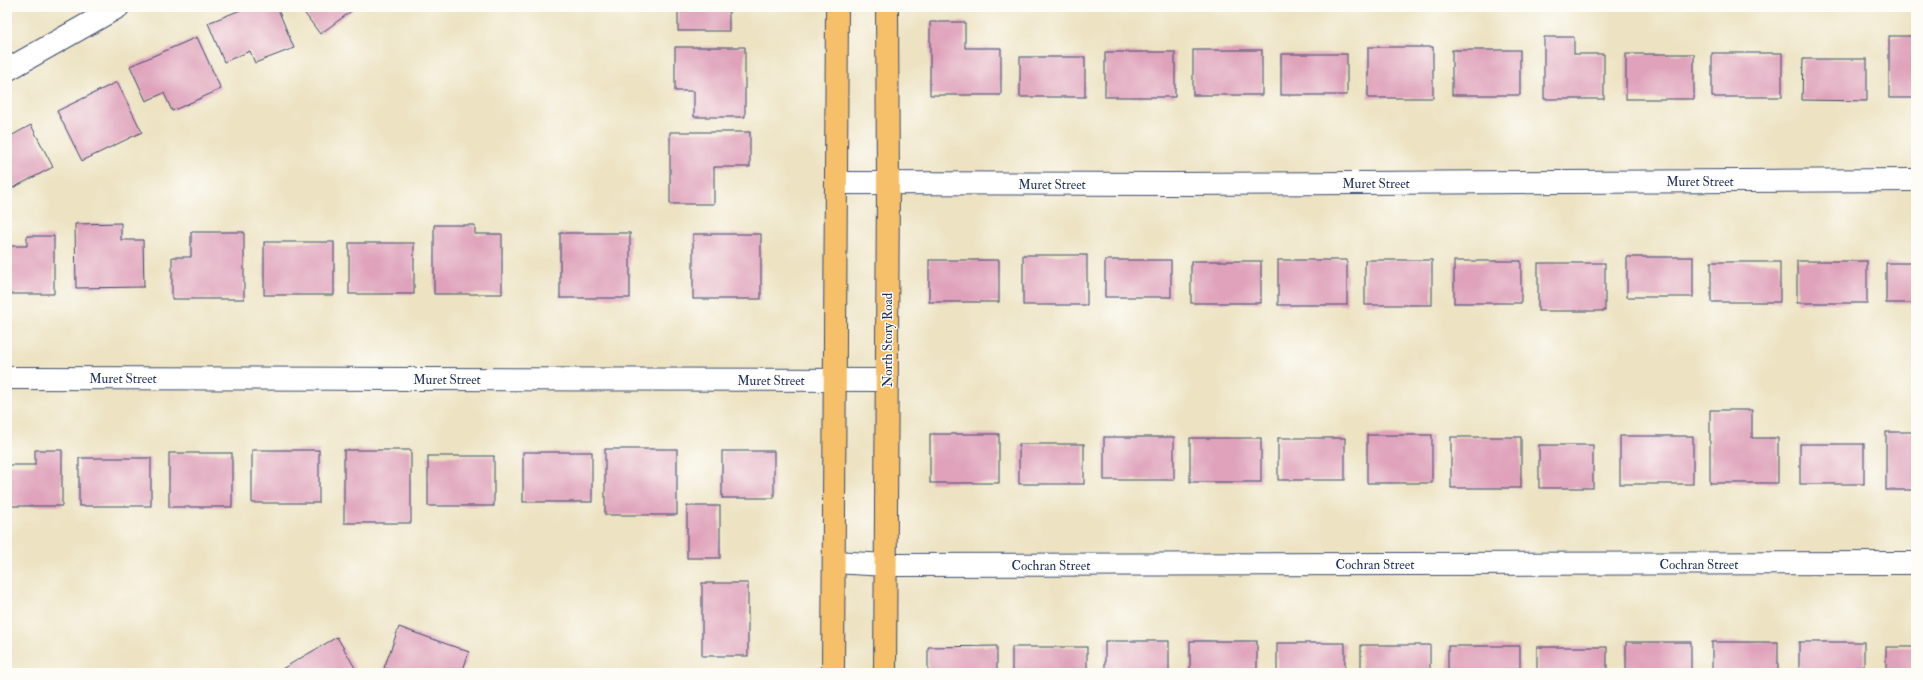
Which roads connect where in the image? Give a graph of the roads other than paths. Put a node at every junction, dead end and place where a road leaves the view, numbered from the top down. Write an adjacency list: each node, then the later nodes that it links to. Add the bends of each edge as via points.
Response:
1 (118, 7): 4 (street)
2 (837, 7): 6 (main road)
3 (886, 7): 7 (main road, North Story Road)
4 (7, 70)
5 (1916, 180): 7 (street, Muret Street)
6 (836, 183): 7 (street, Muret Street); 9 (main road)
7 (888, 184): 10 (main road, North Story Road)
8 (7, 378): 9 (street, Muret Street)
9 (836, 380): 10 (street, Muret Street); 11 (main road)
10 (887, 380): 13 (main road, North Story Road)
11 (834, 562): 13 (street, Cochran Street); 14 (main road)
12 (1916, 563): 13 (street, Cochran Street)
13 (886, 565): 15 (main road, North Story Road)
14 (833, 673)
15 (885, 673)

